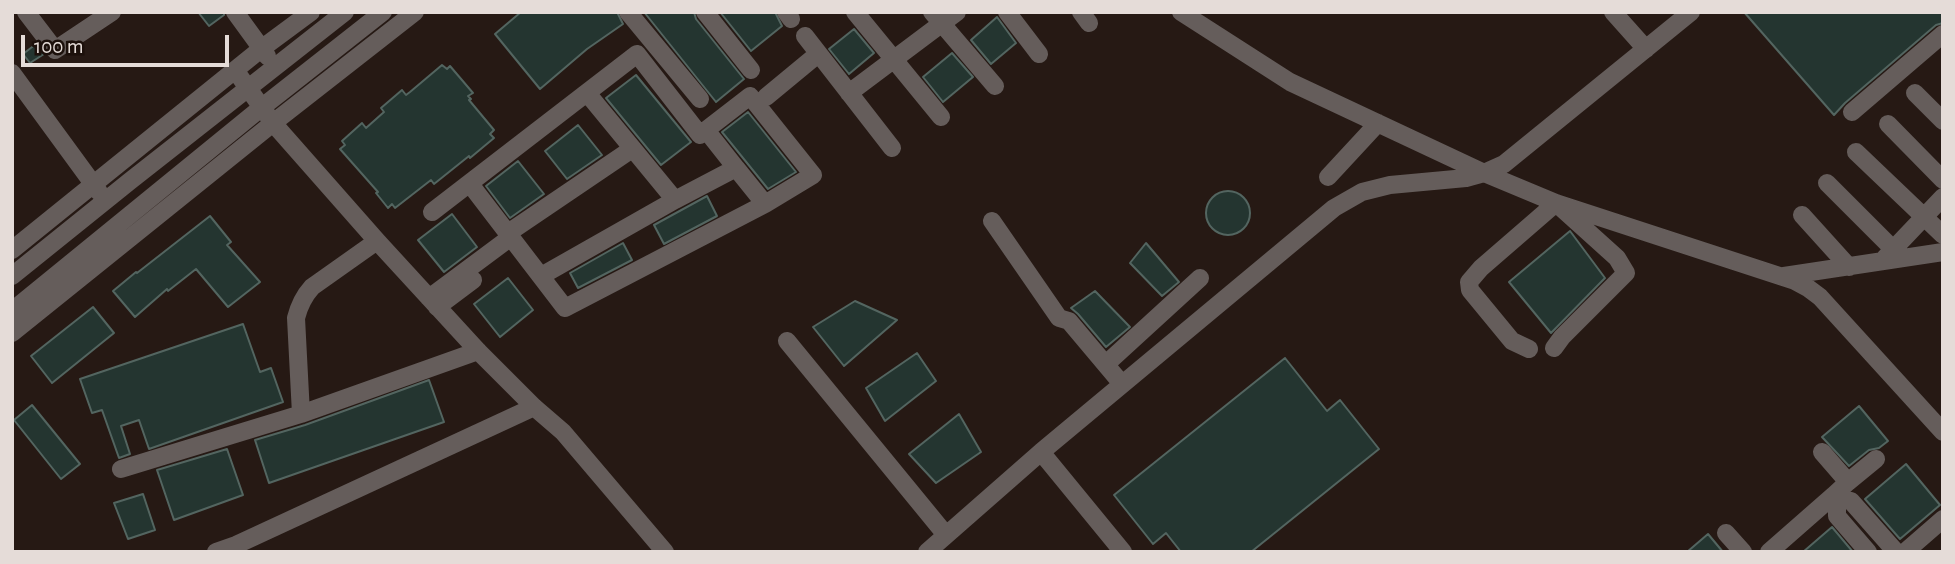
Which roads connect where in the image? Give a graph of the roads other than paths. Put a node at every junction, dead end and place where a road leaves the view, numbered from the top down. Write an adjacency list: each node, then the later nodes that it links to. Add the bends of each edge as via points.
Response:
1 (26, 12): 15 (street, via 55,50)
2 (235, 12): 19 (street)
3 (311, 12): 19 (street)
4 (345, 12): 24 (street)
5 (383, 12): 35 (street)
6 (415, 12): 39 (street)
7 (628, 12): 34 (street)
8 (705, 12): 26 (street)
9 (855, 12): 23 (street)
10 (957, 12): 16 (street)
11 (1007, 12): 22 (street)
12 (1181, 12): 40 (street, via 1290,82)
13 (1613, 12): 20 (street)
14 (1691, 12): 20 (street)
15 (105, 14)
16 (937, 18): 23 (street); 28 (street)
17 (1943, 34): 36 (street)
18 (805, 36): 21 (street)
19 (261, 49): 24 (street); 25 (street)
20 (1646, 50): 47 (street, via 1521,152)
21 (818, 54): 31 (street); 33 (street)
22 (1039, 54)
23 (894, 60): 31 (street); 37 (street)
24 (275, 67): 29 (street)
25 (234, 70): 29 (street); 51 (street)
26 (751, 70)
27 (12, 73): 51 (street)
28 (995, 86)
29 (248, 88): 35 (street); 55 (street)
30 (587, 93): 42 (street, via 638,54 700,135); 44 (street); 52 (street)
31 (849, 93): 43 (street)
32 (1915, 93): 38 (street)
33 (766, 97)
34 (700, 99)
35 (261, 108): 39 (street); 74 (street)
36 (1852, 112)
37 (942, 117)
38 (1943, 121)
39 (273, 123): 64 (street); 75 (street)
40 (1378, 123): 47 (street); 48 (street)
41 (1888, 124): 49 (street)
42 (706, 130): 46 (street); 57 (street, via 750,96 813,175)
43 (892, 148)
44 (632, 149): 54 (street); 63 (street)
45 (1856, 152): 60 (street)
46 (736, 168): 54 (street); 57 (street)
47 (1484, 173): 56 (street); 81 (street, via 1390,185 1362,192 1334,208)
48 (1328, 177)
49 (1943, 180)
50 (1827, 183): 67 (street)
51 (92, 184): 55 (street); 65 (street)
52 (470, 184): 58 (street); 63 (street)
53 (1943, 197): 60 (street)
54 (675, 200): 70 (street)
55 (105, 201): 69 (street)
56 (1556, 203): 71 (street); 77 (street, via 1617,258 1626,272); 78 (street, via 1469,282 1469,290 1512,341)
57 (765, 204): 70 (street, via 565,307)
58 (432, 212)
59 (1802, 215): 68 (street)
60 (1924, 217): 62 (street); 67 (street)
61 (992, 221): 80 (street, via 1059,318 1069,321)
62 (1943, 235)
63 (512, 239): 70 (street); 73 (street)
64 (377, 241): 73 (street); 83 (street, via 312,287 299,306)
65 (12, 250)
66 (1943, 252): 67 (street)
67 (1887, 256): 68 (street)
68 (1849, 267): 71 (street)
69 (12, 276)
70 (541, 276)
71 (1779, 276): 84 (street, via 1820,297)
72 (1200, 278): 80 (street)
73 (433, 302): 79 (street)
74 (12, 311)
75 (12, 333)
76 (787, 341): 93 (street)
77 (1554, 348)
78 (1529, 349)
79 (478, 351): 82 (street); 83 (street)
80 (1106, 364): 81 (street)
81 (1122, 384): 85 (street)
82 (534, 407): 95 (street); 96 (street, via 563,432)
83 (302, 414): 88 (street)
84 (1943, 432)
85 (1041, 452): 93 (street); 98 (street)
86 (1822, 452): 89 (street)
87 (1876, 459): 89 (street)
88 (121, 469)
89 (1848, 482): 90 (street)
90 (1835, 496): 100 (street); 101 (street, via 1837,516); 102 (street, via 1851,501)
91 (1943, 519): 103 (street)
92 (1726, 533): 99 (street)
93 (946, 535): 97 (street)
94 (1943, 535): 104 (street)
95 (216, 552)
96 (665, 552)
97 (927, 552)
98 (1123, 552)
99 (1743, 552)
100 (1769, 552)
101 (1868, 552)
102 (1896, 552)
103 (1905, 552)
104 (1923, 552)

